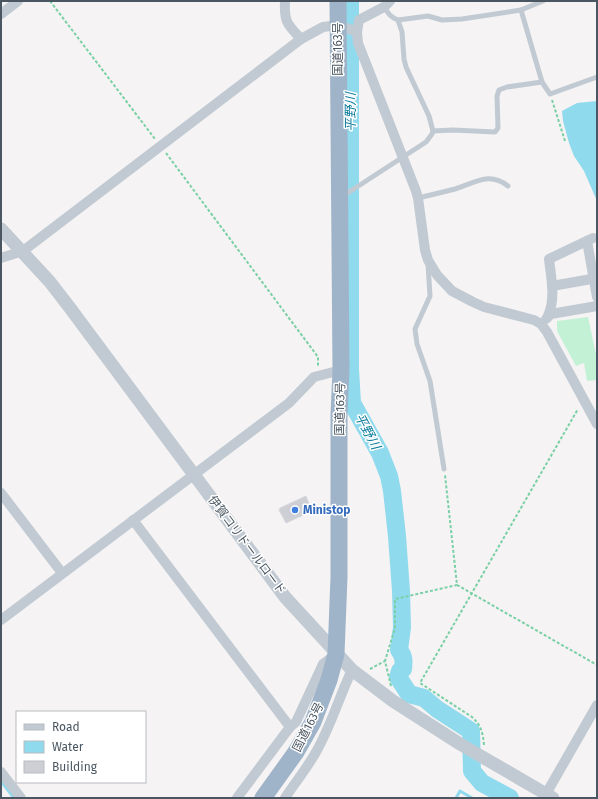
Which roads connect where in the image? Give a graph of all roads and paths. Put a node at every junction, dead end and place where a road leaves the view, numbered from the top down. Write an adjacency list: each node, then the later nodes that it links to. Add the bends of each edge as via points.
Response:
1 (18, 1): 8 (street)
2 (50, 1): 18 (path)
3 (285, 1): 12 (street, via 285,19)
4 (338, 1): 10 (highway, 国道163号)
5 (543, 1): 7 (lane)
6 (387, 4): 9 (lane, via 388,14); 11 (street, via 360,20)
7 (521, 10): 9 (lane, via 462,19 442,20 423,16); 14 (lane)
8 (1, 14)
9 (398, 20): 16 (lane, via 405,63 429,116)
10 (338, 25): 11 (street); 12 (street, via 323,27); 21 (highway, 国道163号)
11 (357, 32): 19 (street, via 358,42)
12 (301, 39): 18 (street)
13 (597, 77): 15 (lane)
14 (542, 82): 15 (lane); 16 (lane, via 499,90 498,128 495,132)
15 (550, 94): 17 (path)
16 (433, 131): 19 (lane, via 426,142)
17 (565, 141)
18 (160, 146): 24 (street); 34 (path, via 318,357)
19 (403, 158): 21 (lane); 22 (street)
20 (508, 186): 22 (lane, via 501,180 484,179)
21 (342, 196): 33 (highway, 国道163号)
22 (418, 198): 26 (street)
23 (1, 229): 24 (street, 伊賀コリドールロード)
24 (23, 251): 25 (street); 38 (street, 伊賀コリドールロード, via 70,308)
25 (1, 258)
26 (428, 260): 32 (street, via 437,275 452,291 484,307); 37 (lane, via 430,296 415,329 417,344 430,381)
27 (595, 278): 28 (street); 28 (street, via 590,240 549,259); 29 (street)
28 (552, 286): 31 (street)
29 (597, 297)
30 (597, 306): 31 (street)
31 (548, 316): 32 (street)
32 (541, 324): 35 (street)
33 (341, 370): 34 (street); 45 (highway, 国道163号)
34 (314, 377): 38 (street, via 289,403)
35 (589, 403): 36 (street); 43 (path)
36 (597, 424)
37 (444, 469): 42 (path)
38 (194, 474): 40 (street); 45 (street, 伊賀コリドールロード, via 285,597)
39 (1, 493): 41 (street)
40 (133, 520): 41 (street); 51 (street)
41 (62, 573): 44 (street)
42 (457, 585): 43 (path); 46 (path, via 395,599 395,628)
43 (472, 594): 47 (path); 52 (path, via 420,683 478,723 484,744)
44 (1, 620)
45 (336, 654): 48 (street, 伊賀コリドールロード); 51 (street, via 323,664 296,722); 57 (highway, 国道163号, via 313,722 296,752)
46 (385, 661): 48 (path); 49 (path)
47 (597, 665)
48 (355, 672): 49 (street, 伊賀コリドールロード); 58 (street, via 342,690 316,753)
49 (393, 701): 52 (street, 伊賀コリドールロード)
50 (597, 705): 54 (street)
51 (290, 727): 56 (street)
52 (481, 755): 54 (street, 伊賀コリドールロード)
53 (1, 772): 55 (street)
54 (549, 796)
55 (21, 798)
56 (237, 798)
57 (263, 798)
58 (285, 798)

